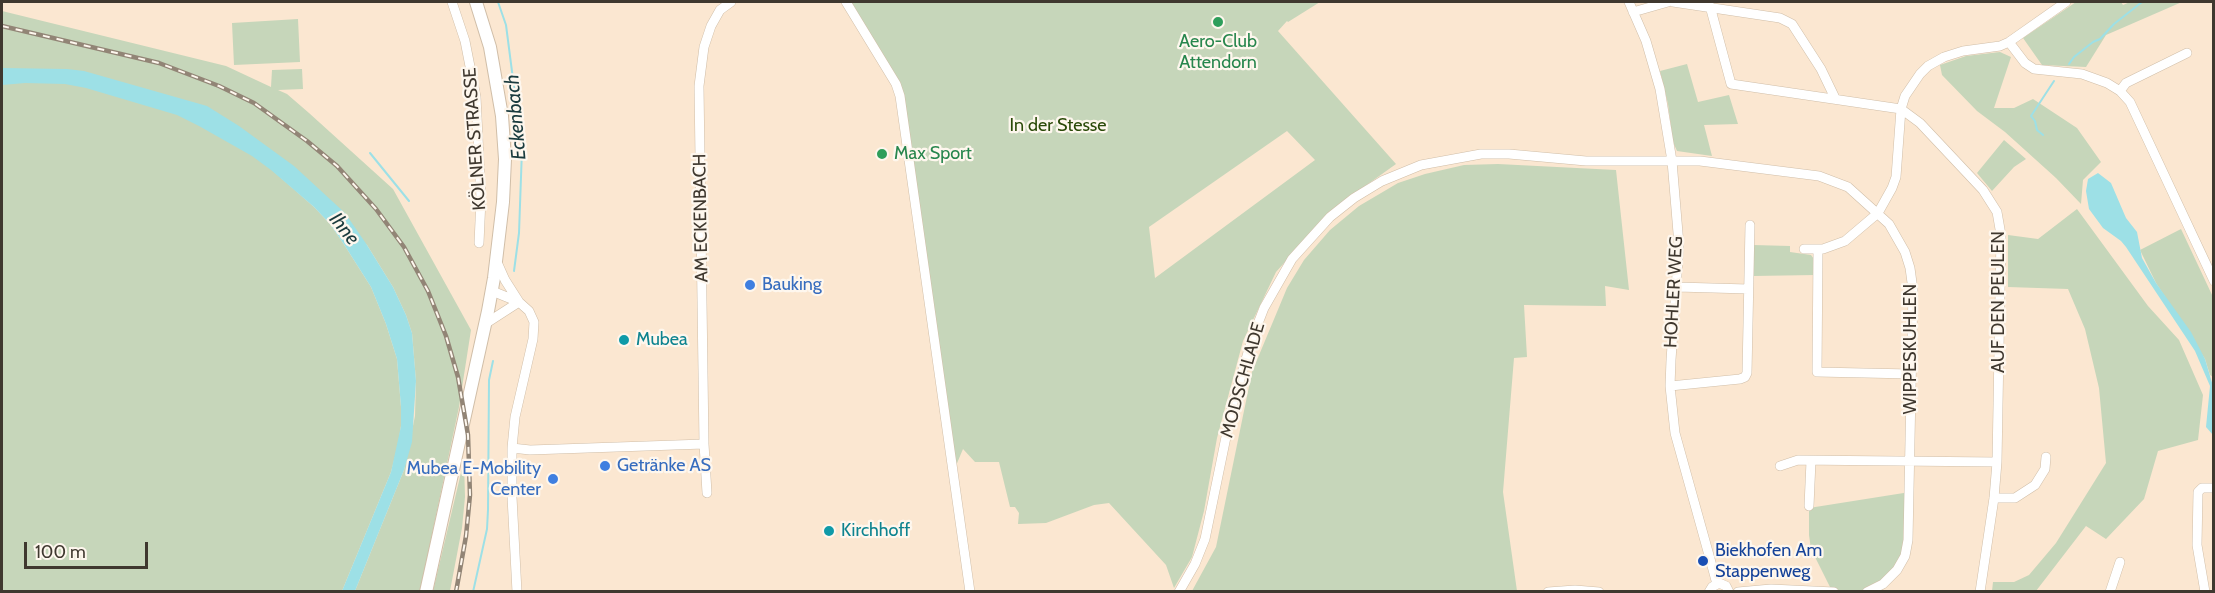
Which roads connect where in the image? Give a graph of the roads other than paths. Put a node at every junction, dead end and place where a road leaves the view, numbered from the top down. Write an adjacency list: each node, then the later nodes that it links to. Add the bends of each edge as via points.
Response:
1 (452, 2): 19 (street, KÖLNER STRASSE, via 465,40 476,98)
2 (476, 2): 22 (main road, KÖLNER STRASSE, via 490,46 502,116 505,159)
3 (731, 2): 31 (street, AM ECKENBACH, via 720,10 711,26 699,92)
4 (846, 2): 46 (street, via 900,96)
5 (1629, 2): 10 (street, HOHLER WEG)
6 (1668, 2): 10 (street)
7 (1673, 2): 9 (street)
8 (2066, 2): 11 (street)
9 (1710, 6): 14 (street, via 1780,18 1792,24); 14 (street, via 1731,84)
10 (1634, 12): 16 (street, HOHLER WEG, via 1660,89)
11 (2009, 42): 13 (street, via 2034,69 2082,74); 15 (street, via 1955,53 1928,66 1912,84)
12 (2187, 53): 13 (street, via 2126,83)
13 (2120, 91): 23 (street, via 2130,102)
14 (1835, 98): 15 (street)
15 (1901, 109): 17 (street, via 1896,177); 36 (street, AUF DEN PEULEN, via 1920,123 1983,190 1997,212 2001,235)
16 (1672, 161): 17 (street, WIPPESKUHLEN, via 1700,160 1819,176 1848,187); 24 (street, HOHLER WEG, via 1679,245); 47 (street, MODSCHLADE, via 1586,161 1509,154 1458,157 1421,165 1382,181 1330,217 1286,269 1264,308 1233,403 1205,539)
17 (1878, 213): 21 (street, via 1845,241); 29 (street, WIPPESKUHLEN, via 1898,237 1910,268)
18 (1750, 225): 25 (street)
19 (479, 243)
20 (1804, 249): 21 (street)
21 (1818, 250): 29 (street, via 1818,372)
22 (496, 262): 26 (main road, KÖLNER STRASSE); 27 (street)
23 (2214, 281)
24 (1677, 287): 25 (street); 30 (street, HOHLER WEG)
25 (1748, 289): 30 (street, via 1745,377)
26 (492, 291): 27 (street); 28 (main road, KÖLNER STRASSE)
27 (519, 302): 28 (street); 32 (street, via 529,311 534,330)
28 (485, 324): 44 (main road, KÖLNER STRASSE)
29 (1911, 374): 35 (street, WIPPESKUHLEN)
30 (1670, 386): 43 (street, HOHLER WEG, via 1675,433)
31 (704, 444): 32 (street); 39 (street, AM ECKENBACH)
32 (512, 448): 45 (street)
33 (2046, 457): 40 (street, via 2045,468 2035,485 2014,498)
34 (1811, 461): 35 (street); 37 (street, via 1798,460); 41 (street)
35 (1910, 461): 36 (street); 54 (street, WIPPESKUHLEN, via 1905,556 1883,584)
36 (1997, 462): 40 (street, AUF DEN PEULEN)
37 (1780, 466)
38 (2214, 488): 57 (street, via 2198,492 2197,545)
39 (707, 493)
40 (1994, 498): 55 (street, AUF DEN PEULEN)
41 (1809, 506)
42 (2120, 562): 56 (street)
43 (1717, 584): 50 (street); 51 (street)
44 (426, 591)
45 (517, 591)
46 (970, 591)
47 (1179, 591)
48 (1548, 591): 49 (street)
49 (1599, 591)
50 (1709, 591)
51 (1729, 591)
52 (1738, 591): 53 (street)
53 (1834, 591)
54 (1867, 591)
55 (1980, 591)
56 (2110, 591)
57 (2205, 591)

